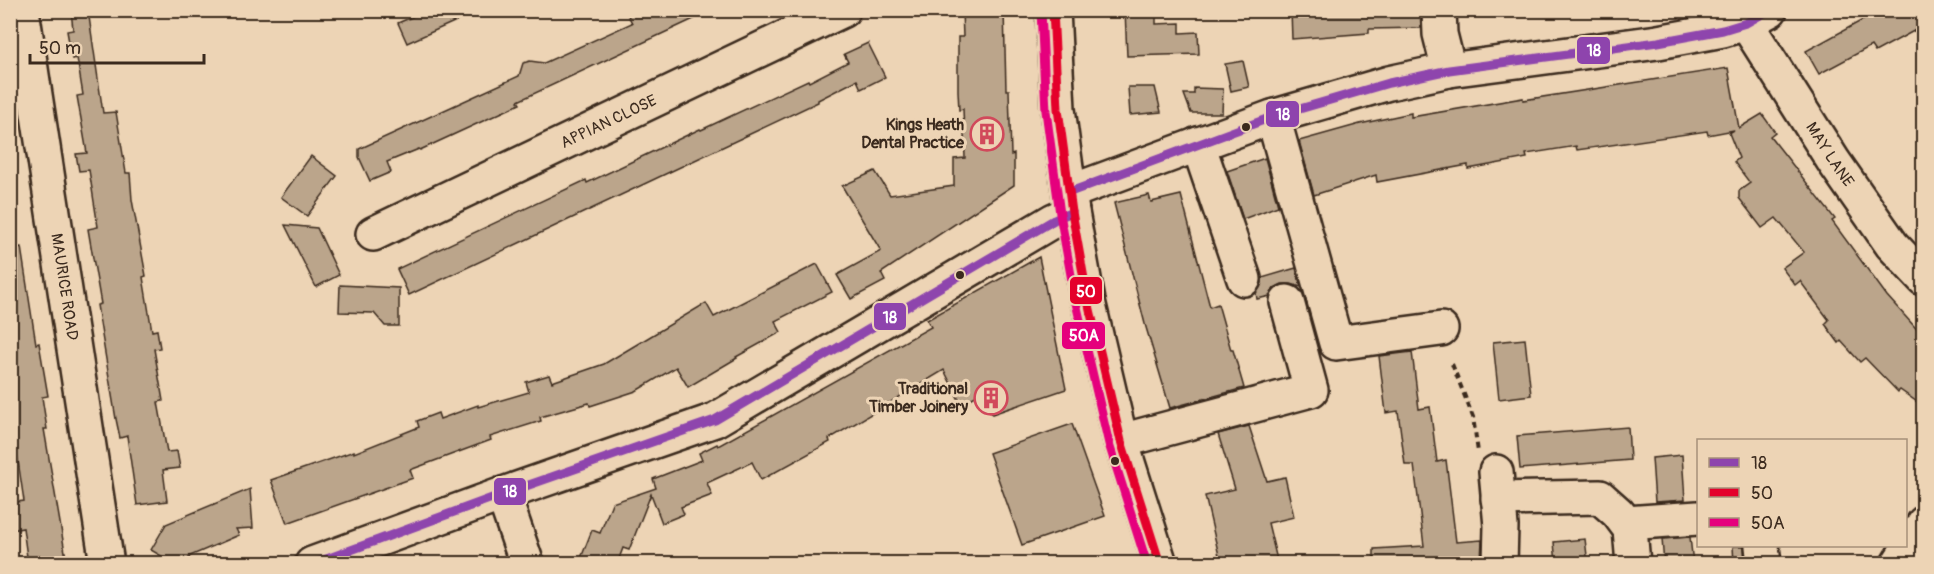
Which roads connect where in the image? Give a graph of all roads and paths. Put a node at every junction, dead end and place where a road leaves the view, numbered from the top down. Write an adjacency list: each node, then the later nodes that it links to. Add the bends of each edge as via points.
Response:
1 (22, 10): 23 (main road, MAURICE ROAD)
2 (843, 10): 10 (main road, APPIAN CLOSE)
3 (1053, 10): 9 (main road, via 1058,109)
4 (1439, 10): 6 (main road)
5 (1758, 17): 6 (main road, via 1723,30 1658,42); 12 (main road, MAY LANE, via 1834,162 1892,245)
6 (1449, 70): 7 (main road, via 1389,82)
7 (1273, 117): 8 (main road); 14 (main road, via 1336,343)
8 (1198, 144): 9 (main road); 11 (main road)
9 (1071, 202): 16 (main road, via 1088,301); 17 (main road, via 1054,220 716,420)
10 (374, 234)
11 (1244, 279)
12 (1923, 279)
13 (1287, 302): 16 (main road, via 1311,390)
14 (1442, 329)
15 (1452, 364): 18 (path, via 1473,417 1480,461)
16 (1121, 441): 26 (main road)
17 (503, 494): 24 (main road); 25 (main road)
18 (1498, 499): 20 (main road, via 1600,497); 27 (main road)
19 (1697, 518): 20 (main road)
20 (1626, 523): 28 (main road)
21 (1923, 523): 30 (main road)
22 (1762, 547): 29 (main road)
23 (107, 564)
24 (312, 564)
25 (527, 564)
26 (1160, 564)
27 (1500, 564)
28 (1633, 564)
29 (1764, 564)
30 (1898, 564)

